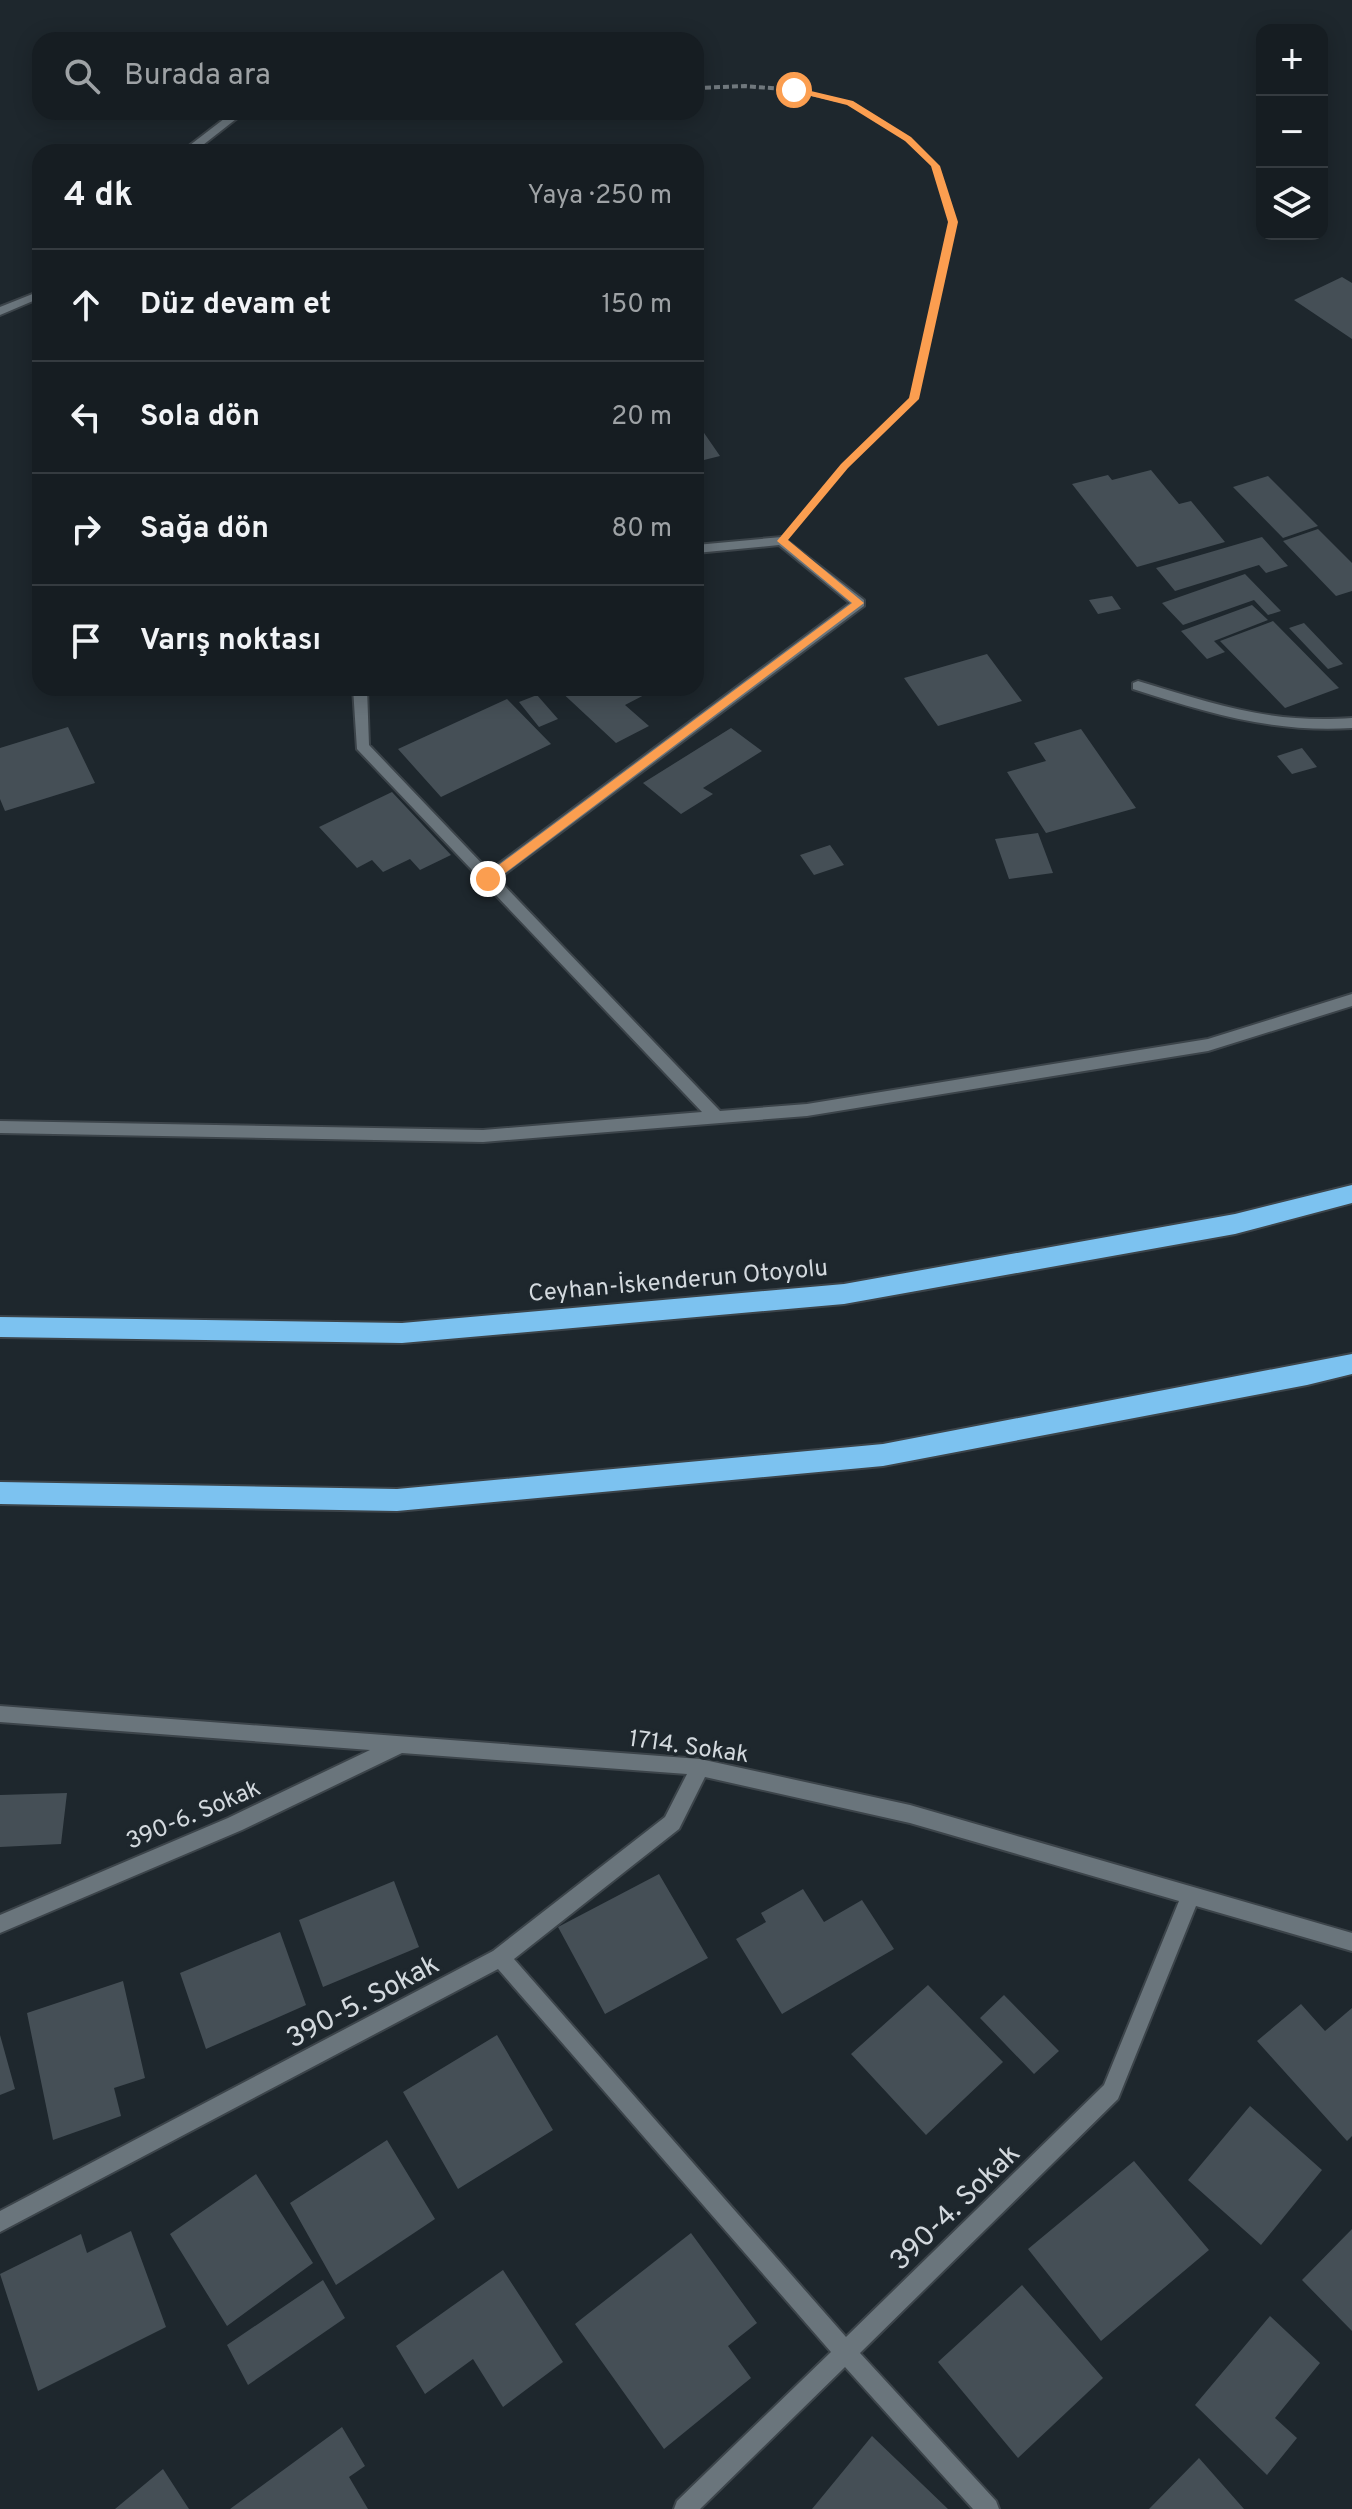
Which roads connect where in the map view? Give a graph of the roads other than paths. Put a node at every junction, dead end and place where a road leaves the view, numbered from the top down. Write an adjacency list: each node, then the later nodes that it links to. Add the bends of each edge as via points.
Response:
1 (229, 120): 2 (street)
2 (198, 144)
3 (32, 297): 4 (street)
4 (0, 311)
5 (704, 548): 9 (street, via 782,541 859,603)
6 (1138, 686): 8 (street, via 1256,721 1303,726)
7 (360, 696): 9 (street, via 362,746)
8 (1352, 723)
9 (488, 879): 11 (street)
10 (1352, 1000): 11 (street, via 1208,1045 807,1110)
11 (716, 1117): 12 (street, via 483,1136)
12 (0, 1127)
13 (1352, 1194): 14 (highway, Ceyhan-İskenderun Otoyolu, via 1235,1224 844,1294 402,1333)
14 (0, 1327)
15 (1352, 1364): 16 (highway, via 868,1456 397,1500)
16 (0, 1493)
17 (0, 1714): 18 (street, 1714. Sokak)
18 (403, 1743): 19 (street, 1714. Sokak); 21 (street, 390-6. Sokak, via 235,1824)
19 (700, 1767): 20 (street, 1714. Sokak, via 910,1814); 23 (street, 390-5. Sokak, via 672,1823)
20 (1191, 1894): 22 (street, 1714. Sokak); 25 (street, 390-4. Sokak, via 1111,2092)
21 (0, 1924)
22 (1352, 1942)
23 (500, 1958): 24 (street, 390-5. Sokak); 25 (street)
24 (0, 2222)
25 (845, 2352): 26 (street, 390-4. Sokak); 27 (street)
26 (685, 2509)
27 (988, 2509)

